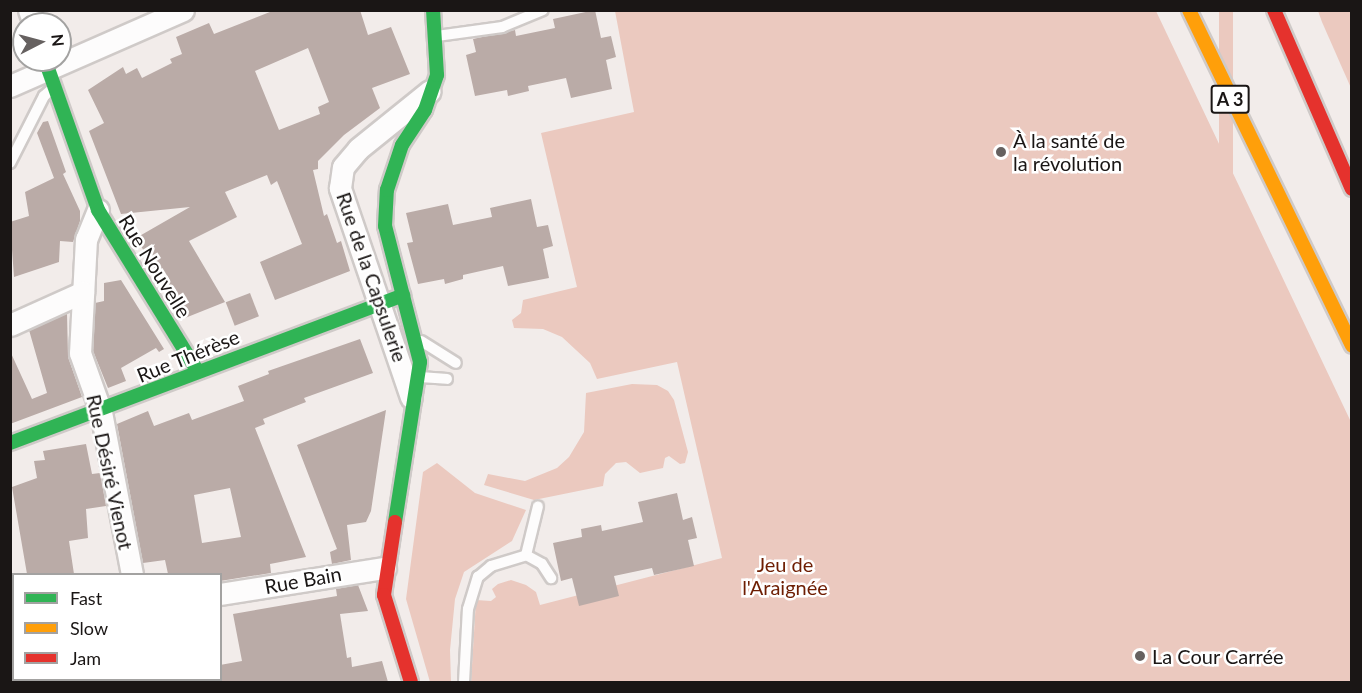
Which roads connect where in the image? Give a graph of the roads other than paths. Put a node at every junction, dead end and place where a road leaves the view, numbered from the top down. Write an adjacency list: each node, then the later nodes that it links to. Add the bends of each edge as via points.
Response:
1 (183, 10): 9 (street)
2 (433, 10): 8 (main road, Rue de la Capsulerie)
3 (543, 10): 8 (lane, via 502,27)
4 (1189, 10): 21 (main road, A 3)
5 (1274, 10): 7 (main road)
6 (1280, 10): 7 (main road)
7 (1283, 29): 14 (main road)
8 (437, 36): 12 (main road, Rue de la Capsulerie, via 437,75)
9 (72, 61)
10 (49, 72): 11 (street); 13 (lane, via 44,96); 15 (main road)
11 (10, 86)
12 (432, 89): 17 (main road, Rue de la Capsulerie, via 425,110 402,145 387,190 385,226); 18 (street, Rue de la Capsulerie, via 358,149 344,167 340,188)
13 (12, 156)
14 (1352, 189)
15 (98, 210): 16 (street, Rue Désiré Vienot, via 86,239); 23 (main road, Rue Nouvelle)
16 (83, 292): 19 (street); 27 (street, Rue Désiré Vienot, via 80,353)
17 (403, 295): 18 (main road, Rue Thérèse); 20 (main road, Rue de la Capsulerie)
18 (379, 302): 23 (main road, Rue Thérèse); 26 (street, Rue de la Capsulerie)
19 (10, 325)
20 (414, 338): 22 (lane); 24 (main road, Rue de la Capsulerie)
21 (1352, 346)
22 (456, 363)
23 (198, 372): 27 (main road, Rue Thérèse)
24 (420, 377): 25 (lane); 26 (main road, Rue de la Capsulerie)
25 (447, 380)
26 (411, 398): 31 (main road, Rue de la Capsulerie)
27 (101, 412): 28 (main road, Rue Thérèse); 32 (street, Rue Désiré Vienot)
28 (10, 443)
29 (538, 506): 30 (lane)
30 (526, 555): 33 (lane, via 542,564); 36 (lane, via 490,566 477,577 471,590)
31 (385, 568): 34 (street, Rue Bain); 35 (main road, Rue de la Capsulerie, via 384,595)
32 (132, 573)
33 (551, 578)
34 (222, 594)
35 (411, 682)
36 (464, 682)

